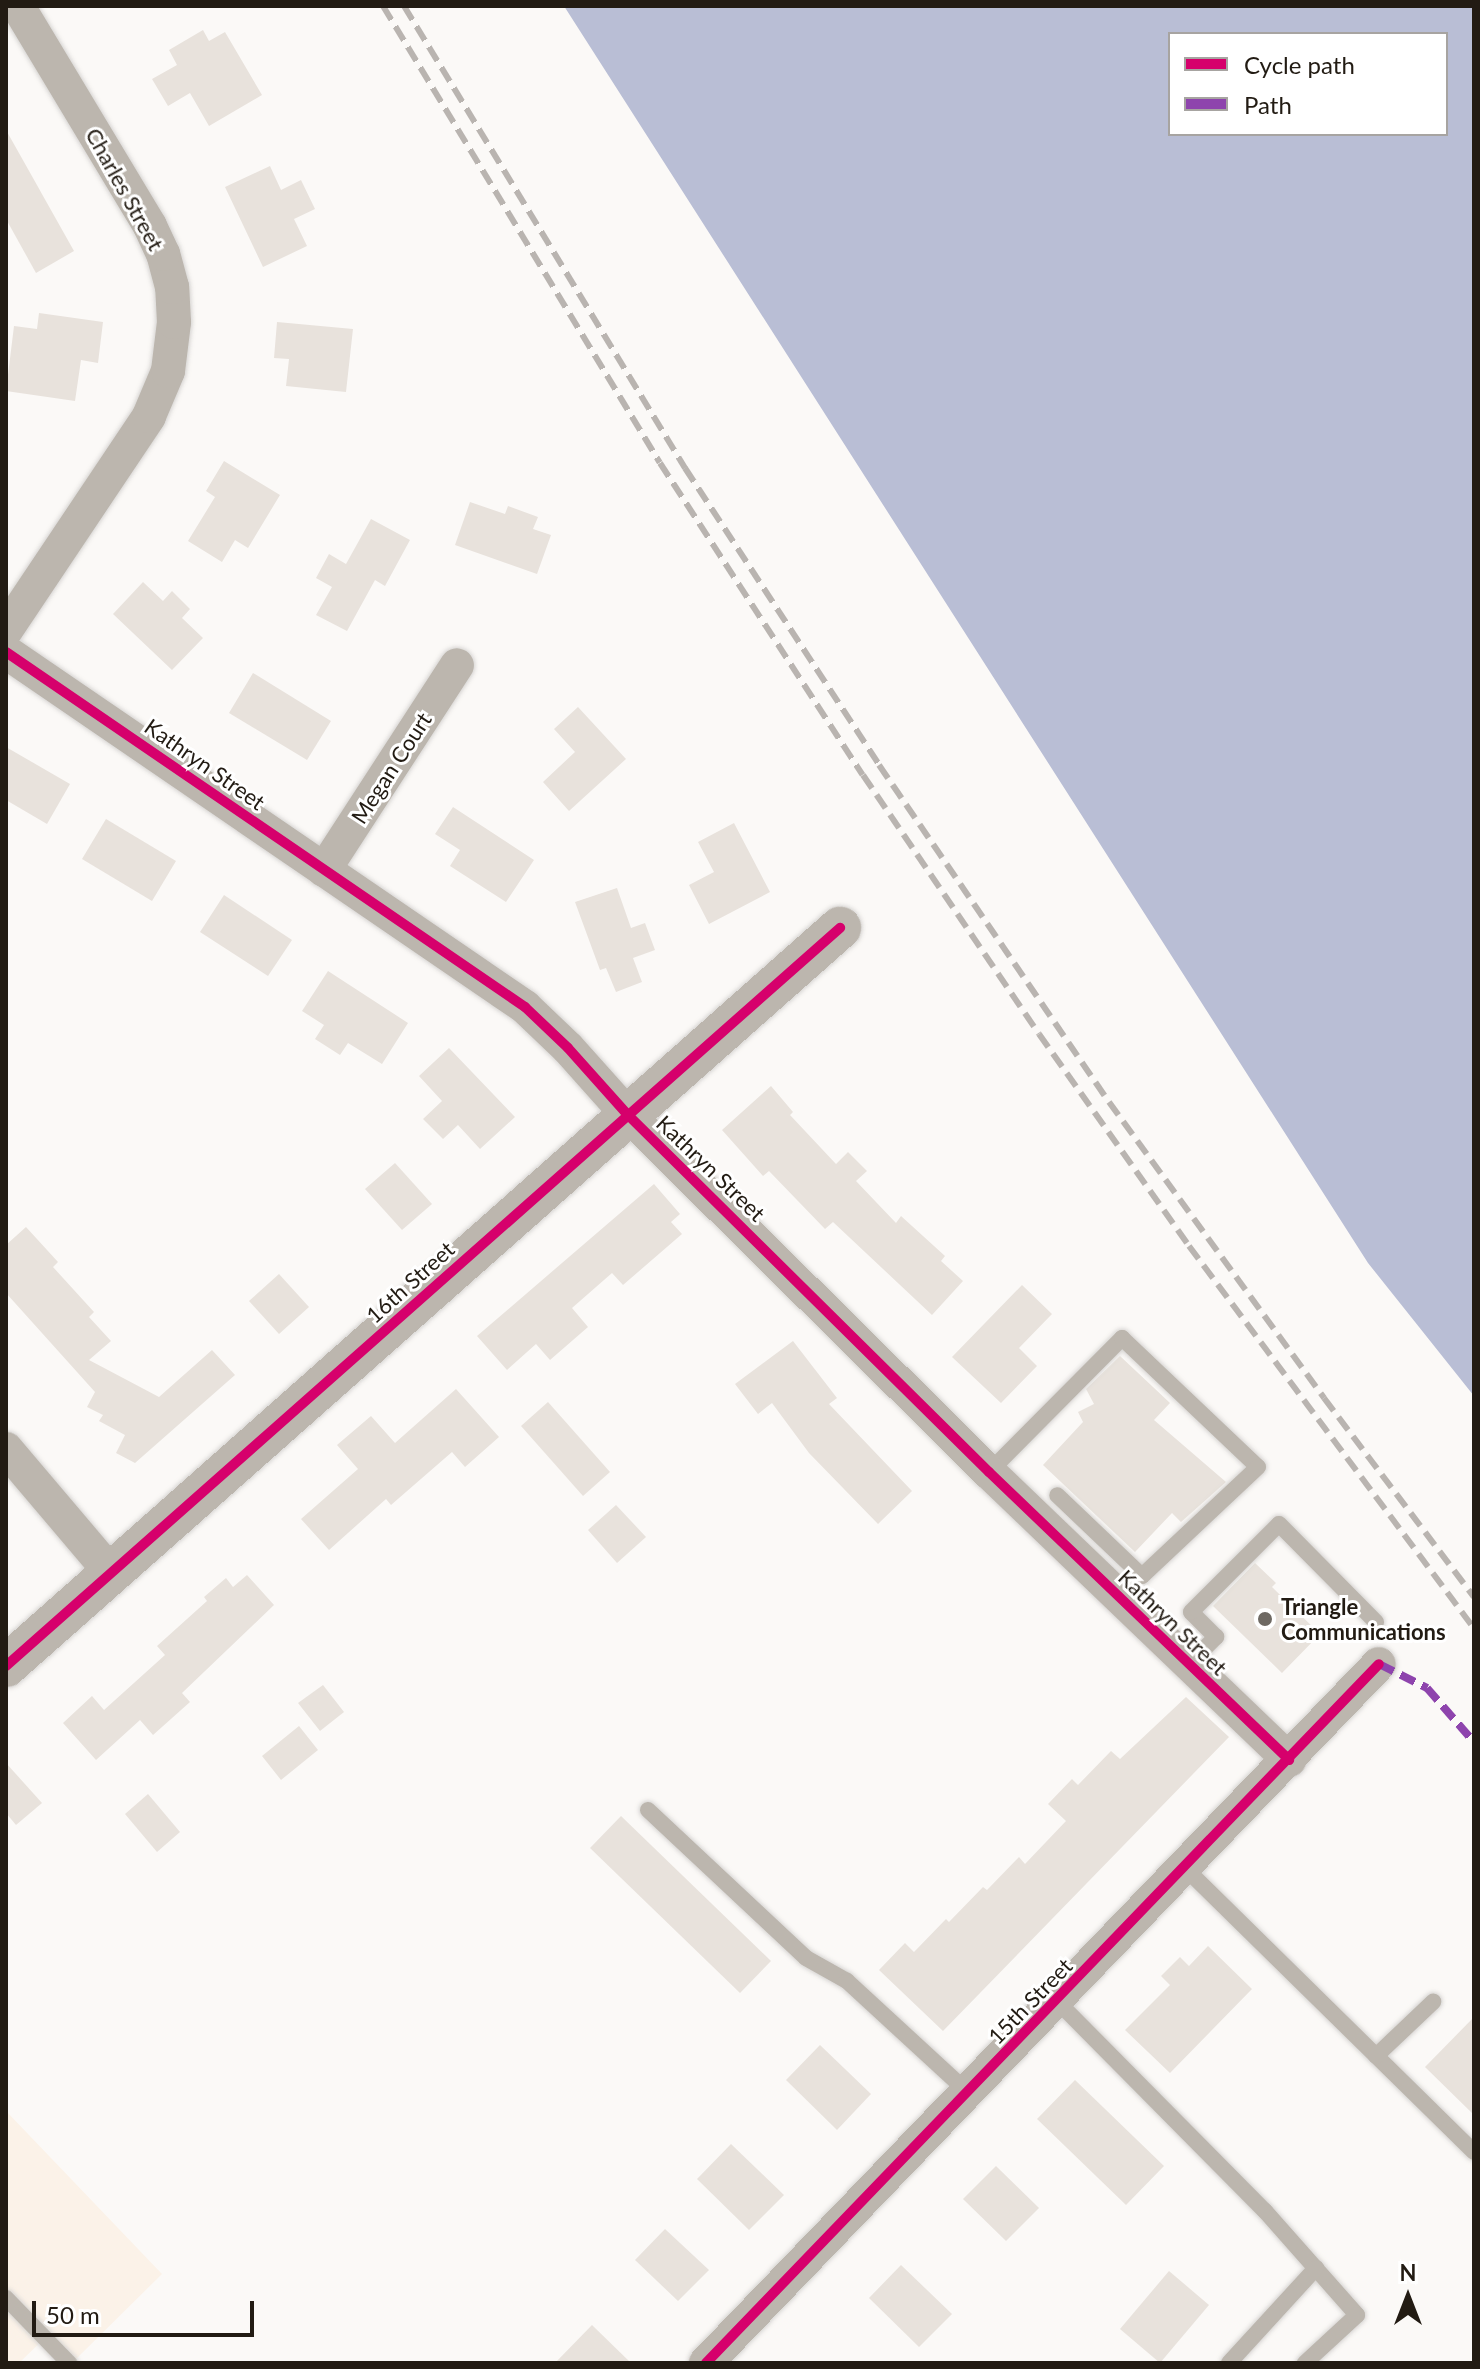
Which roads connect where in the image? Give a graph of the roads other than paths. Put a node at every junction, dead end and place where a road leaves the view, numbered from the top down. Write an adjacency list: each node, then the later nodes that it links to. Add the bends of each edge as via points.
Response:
1 (18, 6): 2 (street, Charles Street, via 150,226 172,287 174,322 168,371 149,416)
2 (6, 630)
3 (6, 652): 5 (street, Kathryn Street)
4 (457, 665): 5 (street, Megan Court)
5 (324, 870): 7 (street, Kathryn Street, via 525,1007)
6 (840, 928): 7 (street, 16th Street)
7 (628, 1115): 9 (street, Kathryn Street); 11 (street, 16th Street)
8 (6, 1449): 11 (street)
9 (989, 1472): 10 (lane, via 1122,1338 1258,1467 1142,1576); 14 (street, Kathryn Street)
10 (1057, 1495)
11 (111, 1573): 15 (street, 16th Street)
12 (1376, 1622): 14 (lane, via 1279,1524 1191,1612 1216,1637)
13 (1379, 1664): 16 (street, 15th Street)
14 (1188, 1665): 16 (street, Kathryn Street)
15 (6, 1666)
16 (1289, 1760): 18 (street, 15th Street)
17 (648, 1810): 22 (lane, via 806,1958 847,1981)
18 (1185, 1868): 19 (street, 15th Street); 21 (lane)
19 (1058, 2002): 22 (street, 15th Street); 24 (lane)
20 (1433, 2002): 21 (lane)
21 (1376, 2056): 23 (lane)
22 (969, 2093): 27 (street, 15th Street)
23 (1474, 2152)
24 (1316, 2268): 28 (lane); 29 (lane, via 1357,2315)
25 (6, 2298): 26 (lane)
26 (69, 2363)
27 (706, 2363)
28 (1229, 2363)
29 (1305, 2363)

